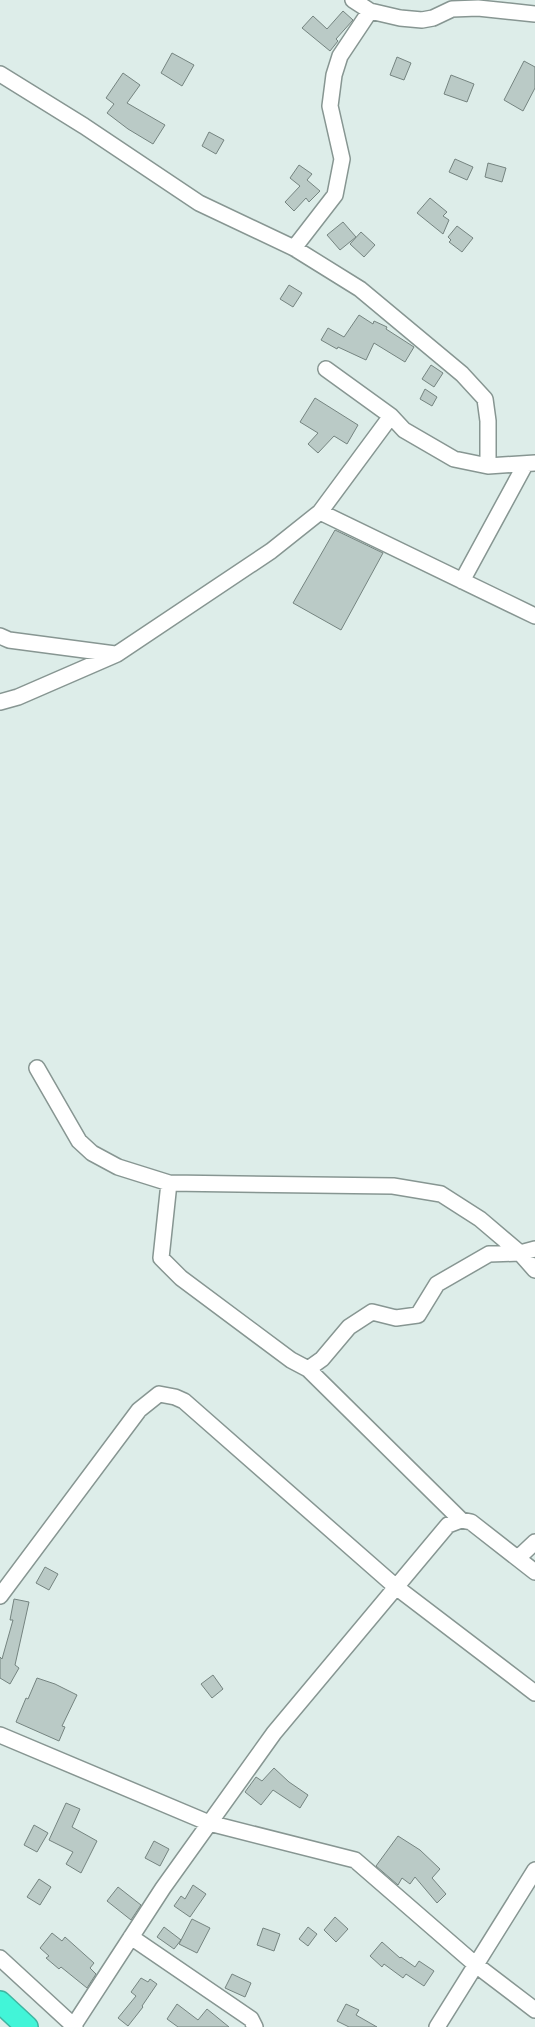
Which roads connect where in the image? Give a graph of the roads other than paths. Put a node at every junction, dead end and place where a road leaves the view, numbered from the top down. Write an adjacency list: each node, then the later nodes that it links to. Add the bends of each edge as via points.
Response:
1 (353, 0): 3 (street)
2 (481, 4): 3 (street, via 422,20); 4 (street)
3 (370, 12): 6 (street, via 340,56 334,75 330,106 342,160 335,195)
4 (535, 14)
5 (0, 74): 6 (street, via 199,203)
6 (294, 248): 10 (street, via 360,288 462,374 484,399 488,421)
7 (326, 369): 8 (street)
8 (391, 416): 10 (street, via 404,430 454,458); 11 (street)
9 (530, 464): 10 (street); 12 (street)
10 (488, 466)
11 (320, 512): 12 (street); 15 (street, via 271,551)
12 (462, 581): 13 (street)
13 (535, 616)
14 (0, 636): 15 (street, via 8,640)
15 (117, 654): 16 (street)
16 (0, 702)
17 (37, 1068): 18 (street, via 79,1141 92,1153 118,1167)
18 (168, 1183): 20 (street, via 393,1186 441,1194 480,1219); 22 (street, via 161,1258 181,1278 291,1360)
19 (535, 1250): 20 (street)
20 (520, 1253): 21 (street); 22 (street, via 489,1254 437,1284 418,1315 396,1318 372,1312 350,1327 322,1359)
21 (535, 1270)
22 (308, 1369): 23 (street)
23 (461, 1520): 25 (street, via 481,1528); 27 (street, via 448,1525)
24 (535, 1542): 25 (street)
25 (518, 1558): 26 (street)
26 (535, 1572)
27 (396, 1587): 28 (street, via 184,1401 159,1394 139,1410); 29 (street); 31 (street, via 274,1733)
28 (0, 1596)
29 (535, 1694)
30 (0, 1735): 31 (street)
31 (209, 1823): 33 (street); 35 (street, via 355,1860)
32 (535, 1870): 35 (street)
33 (131, 1936): 38 (street); 40 (street, via 251,2019)
34 (0, 1958): 38 (street)
35 (476, 1965): 37 (street); 41 (street)
36 (0, 2002): 39 (highway)
37 (535, 2010)
38 (74, 2026)
39 (27, 2027)
40 (255, 2027)
41 (438, 2027)

